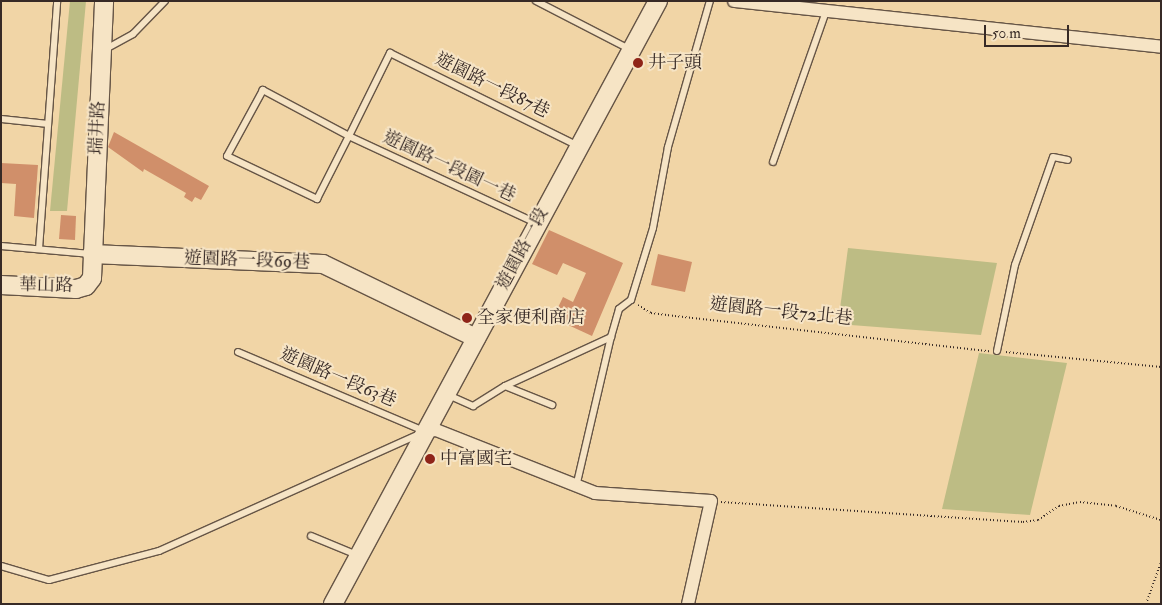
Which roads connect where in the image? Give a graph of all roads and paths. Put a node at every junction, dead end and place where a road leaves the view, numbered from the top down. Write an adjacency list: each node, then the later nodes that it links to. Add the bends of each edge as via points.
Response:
1 (57, 1): 13 (lane)
2 (104, 1): 11 (street, 瑞井路)
3 (165, 1): 11 (lane, via 133,34)
4 (536, 1): 10 (lane)
5 (658, 1): 10 (street, 遊園路一段)
6 (710, 1): 23 (lane, via 668,147 653,228)
7 (734, 1): 8 (street)
8 (825, 14): 9 (street); 17 (lane)
9 (1161, 47)
10 (632, 51): 15 (street, 遊園路一段)
11 (101, 52): 21 (street, 瑞井路)
12 (1, 119): 13 (lane)
13 (48, 124): 20 (lane)
14 (349, 136): 14 (lane, 遊園路一段園一巷, via 263,90 227,156 317,199); 15 (lane, 遊園路一段87巷, via 390,53); 18 (lane, 遊園路一段園一巷)
15 (580, 147): 18 (street, 遊園路一段)
16 (1068, 160): 26 (lane, via 1054,157 1015,265)
17 (773, 162)
18 (537, 224): 25 (street, 遊園路一段)
19 (1, 246): 20 (lane)
20 (39, 249): 21 (lane)
21 (92, 254): 22 (street, 華山路, via 92,278 86,286 76,289); 25 (street, 遊園路一段69巷, via 323,264)
22 (1, 285)
23 (631, 300): 24 (lane, via 619,308); 26 (path, 遊園路一段72北巷, via 651,313)
24 (611, 337): 29 (lane); 33 (lane)
25 (476, 338): 30 (street, 遊園路一段)
26 (997, 351): 28 (path, 遊園路一段72北巷)
27 (238, 352): 32 (lane, 遊園路一段63巷)
28 (1161, 367)
29 (505, 386): 30 (lane, via 473,406); 31 (lane)
30 (445, 394): 32 (street, 遊園路一段)
31 (552, 405)
32 (425, 432): 33 (street, via 436,430); 39 (street, 遊園路一段); 41 (lane, via 160,551 50,580)
33 (576, 487): 34 (street, via 595,493)
34 (711, 501): 35 (path, via 1023,522 1038,520 1059,506 1080,502 1116,506); 43 (street)
35 (1161, 520)
36 (311, 536): 39 (lane)
37 (1161, 539): 38 (path)
38 (1161, 544)
39 (358, 556): 42 (street, 遊園路一段)
40 (1161, 562): 44 (path)
41 (1, 566)
42 (333, 604)
43 (688, 604)
44 (1146, 604)

